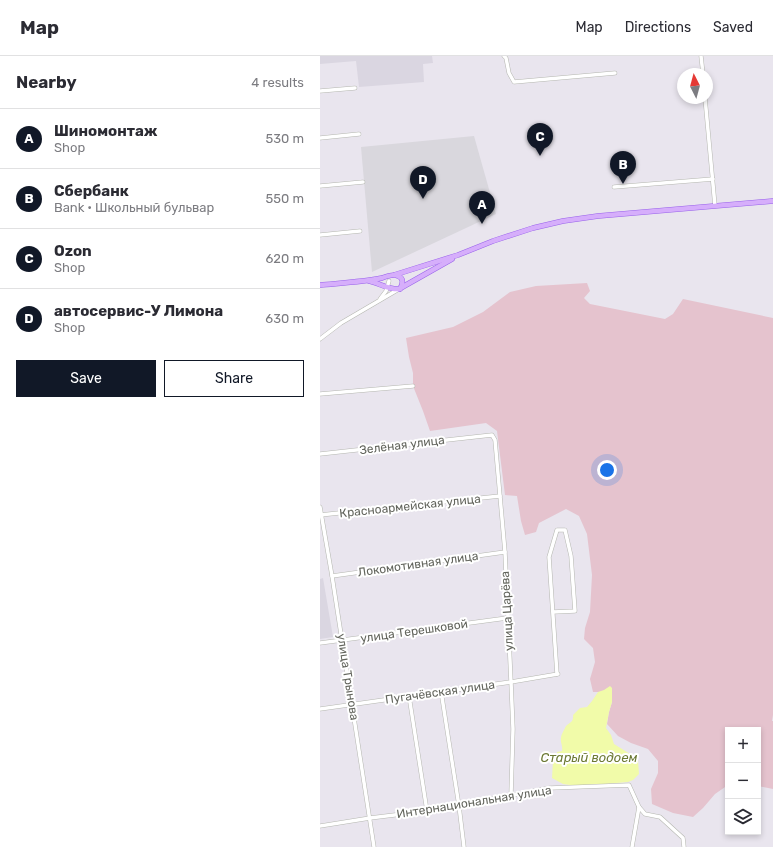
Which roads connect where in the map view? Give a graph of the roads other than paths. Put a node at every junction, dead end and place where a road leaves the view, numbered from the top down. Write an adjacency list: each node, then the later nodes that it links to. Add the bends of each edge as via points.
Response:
1 (504, 56): 4 (street, via 514,82)
2 (701, 56): 3 (street)
3 (702, 68)
4 (615, 73)
5 (355, 88): 6 (street)
6 (320, 91)
7 (706, 104): 10 (street)
8 (359, 134): 9 (street)
9 (320, 138)
10 (713, 180): 13 (street); 15 (street)
11 (363, 182): 12 (street)
12 (320, 186)
13 (614, 187)
14 (773, 201): 15 (main road)
15 (716, 206): 18 (main road, via 598,216 548,224)
16 (360, 231): 17 (street)
17 (320, 235)
18 (458, 255): 19 (main road); 23 (main road)
19 (393, 275): 20 (main road); 22 (main road); 23 (main road, via 400,276 402,280)
20 (369, 281): 21 (main road); 22 (main road)
21 (320, 285)
22 (389, 287): 23 (main road); 24 (street)
23 (399, 289): 24 (street)
24 (378, 302): 25 (street, via 341,323)
25 (320, 339)
26 (413, 386): 27 (street)
27 (320, 394)
28 (485, 435): 29 (street, Зелёная улица); 30 (street, улица Царёва, via 492,435 495,440)
29 (320, 454)
30 (500, 496): 32 (street, Красноармейская улица); 33 (street, улица Царёва)
31 (320, 507): 32 (street, улица Трынова)
32 (321, 515): 34 (street, улица Трынова)
33 (504, 552): 34 (street, Локомотивная улица); 36 (street, улица Царёва)
34 (332, 576): 37 (street, улица Трынова)
35 (553, 612): 35 (street, via 549,557 556,530 565,530 571,556 575,611); 39 (street, Пугачёвская улица, via 558,674)
36 (508, 618): 37 (street, улица Терешковой); 39 (street, улица Царёва)
37 (342, 640): 38 (street, улица Терешковой); 42 (street, улица Трынова)
38 (320, 644)
39 (511, 682): 40 (street, Пугачёвская улица); 44 (street, улица Царёва)
40 (441, 691): 41 (street, Пугачёвская улица); 45 (street)
41 (409, 696): 42 (street, Пугачёвская улица); 47 (street)
42 (352, 704): 43 (street, Пугачёвская улица); 48 (street, улица Трынова)
43 (320, 709)
44 (511, 795): 45 (street, Интернациональная улица); 46 (street, Интернациональная улица, via 550,788 629,785)
45 (459, 806): 47 (street, Интернациональная улица); 51 (street)
46 (639, 807): 52 (street); 53 (street, via 646,814 660,816 683,838)
47 (427, 811): 48 (street, Интернациональная улица)
48 (370, 818): 49 (street, Интернациональная улица); 50 (street, улица Трынова)
49 (320, 826)
50 (374, 847)
51 (464, 847)
52 (632, 847)
53 (684, 847)

